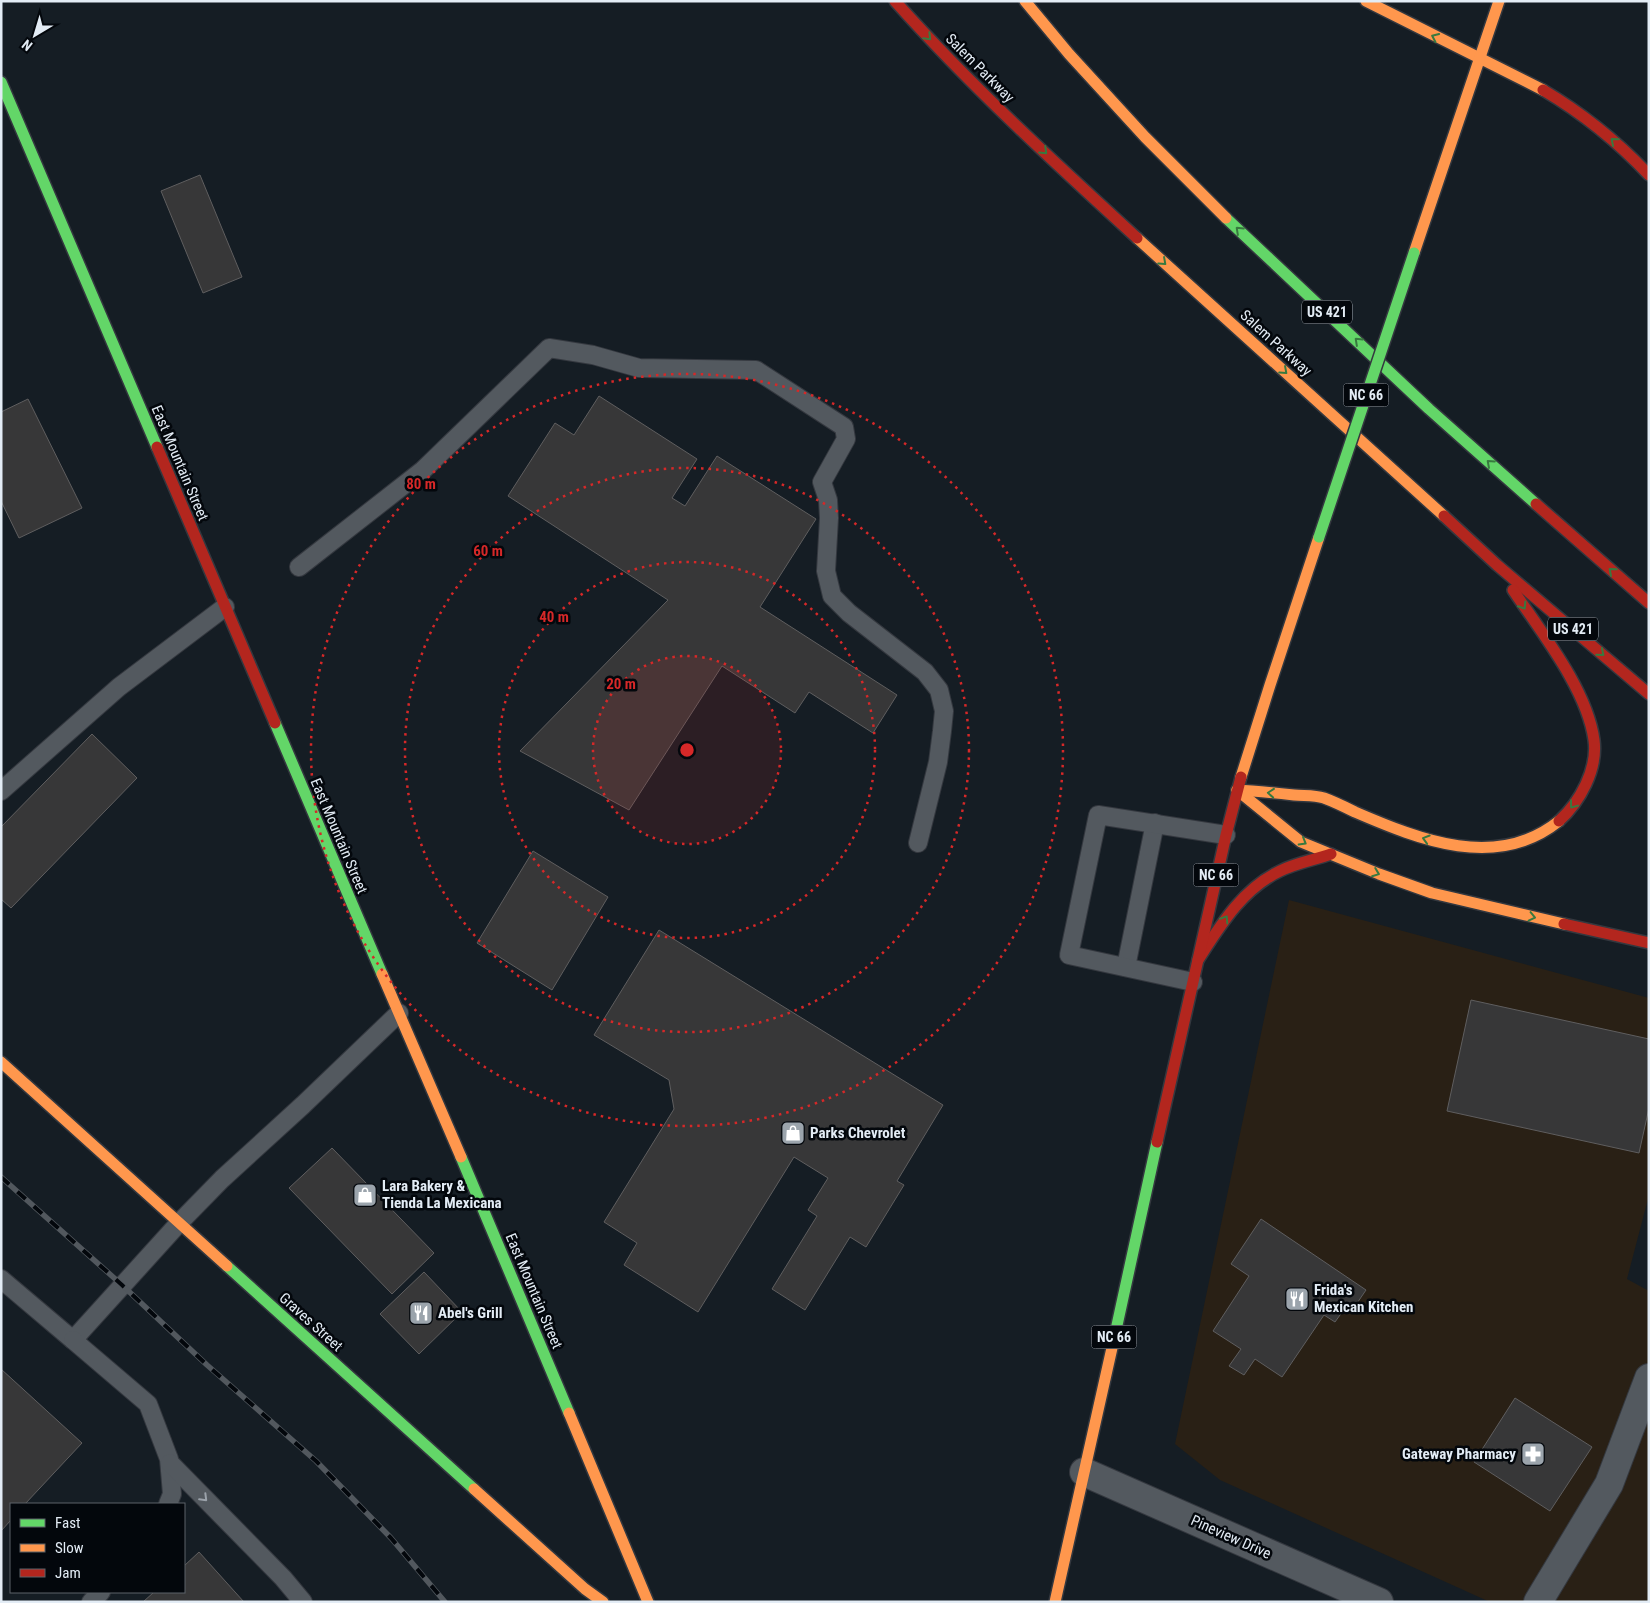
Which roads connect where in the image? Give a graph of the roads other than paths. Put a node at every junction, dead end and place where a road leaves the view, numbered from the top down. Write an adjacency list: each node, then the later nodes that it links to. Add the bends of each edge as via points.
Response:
1 (895, 1): 8 (main road, Salem Parkway / US 421, one-way to 8, via 1003,112 1088,193)
2 (1025, 1): 10 (main road, US 421, one-way to 2, via 1429,409 1227,219 1145,137)
3 (1366, 1): 5 (main road, one-way to 3)
4 (1499, 1): 5 (main road, NC 66)
5 (1479, 58): 7 (main road, one-way to 5, via 1616,143 1561,101); 13 (main road, NC 66, bridge)
6 (1, 82): 11 (main road, East Mountain Street)
7 (1649, 175)
8 (1497, 565): 12 (main road, Salem Parkway / US 421, one-way to 12); 13 (main road, one-way to 13, via 1565,671 1589,721 1594,742 1588,780 1567,814 1551,828 1515,846 1467,847 1407,833 1320,797)
9 (299, 567): 17 (lane, via 423,470 549,348 593,355 639,368 756,370 844,427 846,439 822,482 828,500 826,571 832,596 925,672 939,690 944,710 938,762)
10 (1649, 603)
11 (225, 607): 14 (lane, via 119,687); 23 (main road, East Mountain Street)
12 (1649, 694)
13 (1237, 790): 16 (main road, NC 66); 18 (main road, one-way to 18, via 1301,842)
14 (1, 791)
15 (1155, 823): 16 (lane); 21 (lane); 21 (lane, via 1098,815 1070,955)
16 (1226, 835): 20 (main road, NC 66)
17 (918, 843)
18 (1331, 854): 19 (main road, one-way to 19, via 1432,893); 20 (main road, one-way to 18, via 1231,910 1254,888 1280,871)
19 (1649, 943)
20 (1198, 960): 22 (main road, NC 66)
21 (1126, 967): 22 (lane)
22 (1193, 982): 30 (main road, NC 66)
23 (399, 1013): 25 (lane, via 222,1178); 34 (main road, East Mountain Street)
24 (1, 1062): 25 (main road, Graves Street)
25 (179, 1223): 27 (lane); 33 (main road, Graves Street)
26 (1, 1279): 27 (lane)
27 (73, 1340): 29 (lane, via 148,1404)
28 (1648, 1381): 37 (street, via 1609,1484)
29 (170, 1463): 31 (lane, via 172,1494); 32 (lane, one-way to 32)
30 (1084, 1472): 35 (main road, NC 66); 36 (street, Pineview Drive)
31 (168, 1503)
32 (303, 1602)
33 (603, 1602)
34 (648, 1602)
35 (1055, 1602)
36 (1379, 1602)
37 (1538, 1602)

